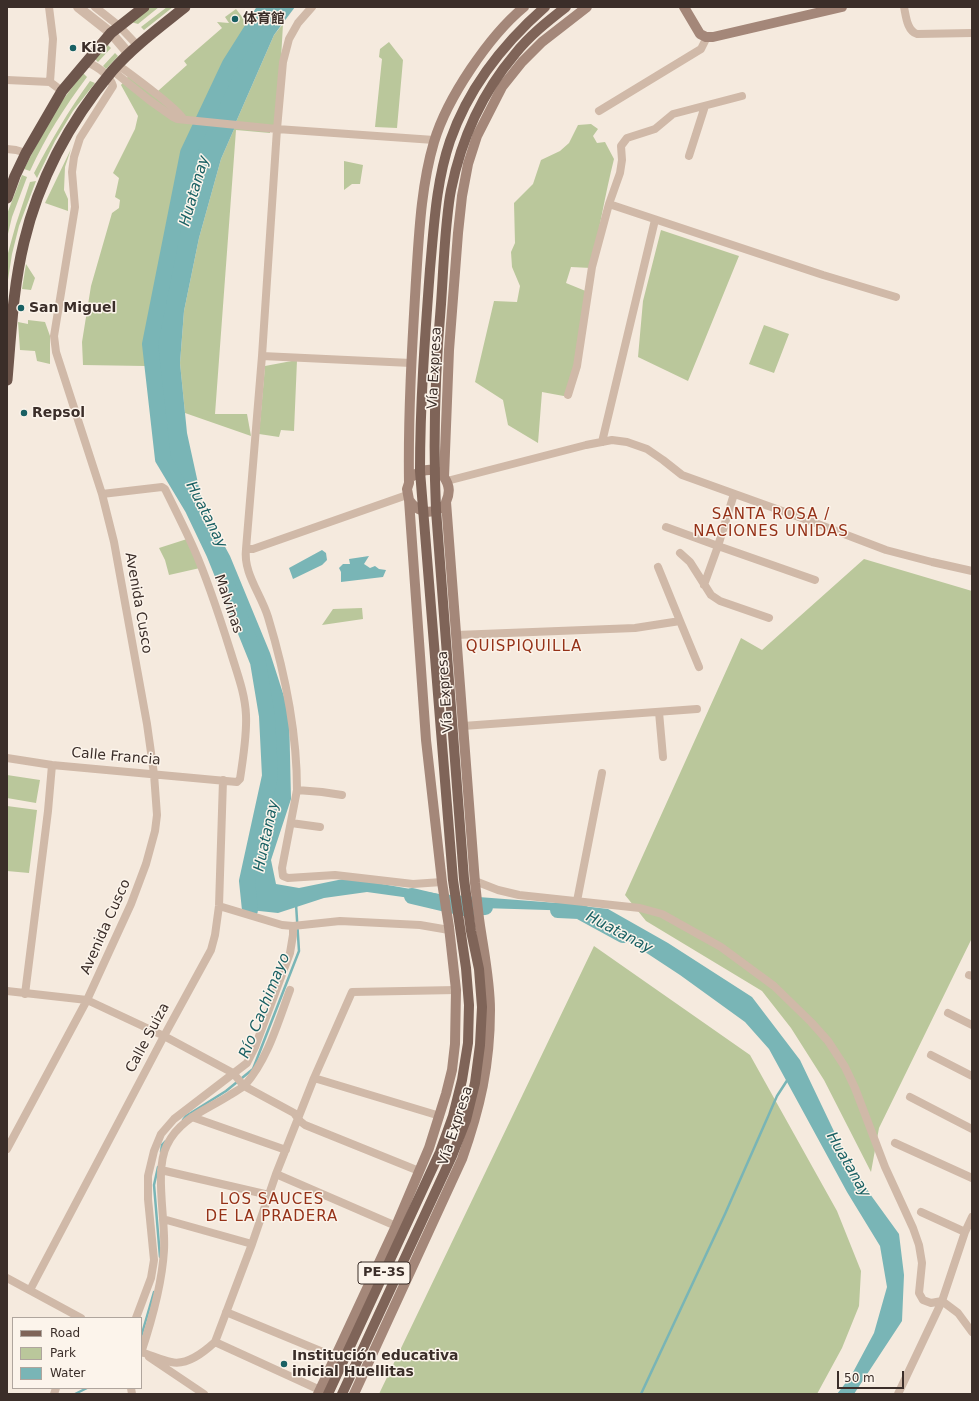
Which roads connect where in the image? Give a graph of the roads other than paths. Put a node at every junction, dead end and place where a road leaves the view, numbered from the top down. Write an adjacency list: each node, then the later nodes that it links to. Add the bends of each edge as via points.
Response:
1 (49, 7): 21 (street, via 53,39)
2 (78, 7): 14 (street)
3 (95, 7): 14 (street)
4 (144, 7): 14 (highway)
5 (185, 7): 17 (highway)
6 (312, 7): 26 (street, via 298,23 289,39 283,62)
7 (524, 7): 27 (main road, Vía Expresa / PE-3S, via 493,39 463,81)
8 (545, 7): 41 (main road, Vía Expresa, via 507,44 484,74 464,108 441,172 435,214 424,354)
9 (566, 7): 42 (main road, Vía Expresa, via 515,54 491,86 474,118 460,154 450,191 446,232 437,356)
10 (587, 7): 43 (main road, Vía Expresa, via 542,42 502,87 477,136 468,164 458,233 450,334)
11 (684, 7): 16 (main road, via 700,34)
12 (842, 7): 16 (main road)
13 (904, 7): 15 (street, via 912,33)
14 (115, 29): 17 (street); 18 (highway)
15 (972, 33)
16 (706, 37): 25 (street, via 701,49)
17 (134, 50): 19 (highway)
18 (87, 62): 19 (street); 22 (highway)
19 (113, 71): 26 (street, via 148,100 177,119); 35 (highway, via 79,115 40,188 24,241); 45 (street, Avenida Cusco, via 113,87 80,138 74,157 72,172 75,207 54,336 59,365)
20 (7, 80): 21 (street)
21 (50, 82): 22 (street)
22 (62, 91): 29 (highway)
23 (742, 96): 24 (street)
24 (705, 106): 30 (street); 32 (street, via 673,114 655,129 627,138 621,146 620,173)
25 (599, 111)
26 (277, 129): 27 (street); 36 (street)
27 (434, 140): 37 (main road, Vía Expresa / PE-3S, via 420,225)
28 (7, 149): 29 (street)
29 (26, 153): 31 (highway)
30 (689, 156)
31 (7, 198)
32 (609, 204): 33 (street); 39 (street, via 592,267 577,366)
33 (655, 220): 34 (street); 40 (street)
34 (896, 297)
35 (11, 300): 38 (highway)
36 (262, 356): 37 (street); 53 (street)
37 (411, 363): 44 (main road, Vía Expresa / PE-3S)
38 (7, 380)
39 (568, 395)
40 (602, 442): 43 (street); 46 (street, via 612,440 636,444 682,475)
41 (420, 471): 42 (main road); 44 (main road); 50 (main road, Vía Expresa)
42 (434, 471): 43 (main road); 49 (main road, Vía Expresa)
43 (446, 479): 48 (main road, Vía Expresa, via 449,491)
44 (409, 482): 47 (main road, Vía Expresa / PE-3S)
45 (102, 494): 70 (street, Avenida Cusco, via 115,550); 71 (street, Malvinas, via 162,487 194,548 221,620 245,702 245,735 240,778 236,782)
46 (734, 494): 52 (street); 56 (street, via 886,550)
47 (408, 498): 50 (main road, via 417,509); 53 (street, via 253,549); 77 (main road, Vía Expresa / PE-3S, via 426,740)
48 (446, 502): 49 (main road); 61 (main road, Vía Expresa)
49 (436, 510): 50 (main road); 76 (main road, Vía Expresa)
50 (423, 511): 127 (main road, Vía Expresa / PE-3S, via 453,880 466,968 468,1043 453,1116 440,1152)
51 (666, 527): 52 (street)
52 (718, 546): 57 (street); 58 (street)
53 (246, 549): 72 (street, via 246,566 267,616 292,713)
54 (680, 553): 58 (street, via 690,562)
55 (658, 568): 60 (street)
56 (972, 572)
57 (815, 580)
58 (704, 585): 59 (street, via 711,595 720,601)
59 (769, 618)
60 (680, 621): 61 (street, via 635,628); 62 (street)
61 (456, 635): 65 (main road, Vía Expresa)
62 (699, 667)
63 (697, 709): 64 (street)
64 (658, 712): 65 (street); 66 (street)
65 (463, 726): 76 (main road, Vía Expresa)
66 (663, 757)
67 (7, 758): 68 (street, Calle Francia)
68 (52, 765): 70 (street, Calle Francia); 86 (street)
69 (602, 773): 78 (street)
70 (154, 774): 71 (street, Calle Francia); 87 (street, Avenida Cusco, via 157,815 146,864 131,904)
71 (222, 780): 79 (street, Calle Suiza)
72 (297, 790): 73 (street); 74 (street)
73 (342, 795)
74 (291, 823): 75 (street); 77 (street, via 282,868 284,876 288,878 335,875 413,884)
75 (320, 827)
76 (471, 881): 78 (street, via 519,894); 82 (main road, Vía Expresa)
77 (442, 883): 81 (main road, Vía Expresa / PE-3S)
78 (577, 901): 117 (street, via 640,908 662,914 740,960 774,986 811,1022 828,1041 845,1067 885,1167 913,1228 922,1263 919,1293 923,1300 931,1303)
79 (219, 906): 80 (street); 90 (street, Calle Suiza, via 211,950)
80 (293, 926): 81 (street, via 340,921); 92 (street, via 290,953 255,1047 247,1063)
81 (449, 929): 84 (main road, Vía Expresa / PE-3S)
82 (476, 930): 129 (main road, Vía Expresa / PE-3S, via 482,1007 475,1083 468,1113 452,1156); 130 (main road, Vía Expresa / PE-3S, via 488,971 490,1009 489,1048 475,1123 444,1202)
83 (290, 990): 95 (street, via 260,1063)
84 (456, 990): 94 (street, via 352,992); 97 (main road, Vía Expresa / PE-3S, via 452,1070)
85 (7, 991): 86 (street)
86 (25, 994): 87 (street)
87 (87, 1000): 90 (street); 102 (street, Avenida Cusco)
88 (948, 1013): 89 (street)
89 (972, 1025)
90 (164, 1036): 92 (street); 116 (street, Calle Suiza)
91 (931, 1055): 93 (street)
92 (234, 1074): 95 (street); 120 (street, via 174,1119 161,1134 154,1151 148,1176 148,1199 154,1260)
93 (972, 1076)
94 (314, 1078): 97 (street); 99 (street)
95 (242, 1084): 98 (street); 99 (street, via 294,1113)
96 (910, 1097): 100 (street)
97 (440, 1116): 105 (main road, Vía Expresa / PE-3S)
98 (192, 1117): 103 (street); 104 (street, via 175,1132 167,1144 162,1156)
99 (298, 1118): 103 (street); 105 (street, via 305,1125)
100 (972, 1128)
101 (895, 1143): 107 (street)
102 (7, 1149)
103 (286, 1150): 106 (street)
104 (161, 1170): 108 (street); 111 (street)
105 (419, 1171): 112 (main road, Vía Expresa / PE-3S)
106 (276, 1174): 108 (street); 112 (street)
107 (972, 1178)
108 (269, 1195): 114 (street)
109 (921, 1212): 113 (street)
110 (972, 1217): 113 (street)
111 (163, 1219): 114 (street); 123 (street, via 164,1249 160,1284)
112 (396, 1226): 126 (main road, Vía Expresa / PE-3S)
113 (965, 1232): 117 (street)
114 (252, 1244): 118 (street)
115 (7, 1278): 116 (street)
116 (30, 1290): 119 (street)
117 (942, 1301): 121 (street, via 958,1313); 131 (street)
118 (226, 1312): 122 (street); 126 (street)
119 (79, 1317)
120 (136, 1317)
121 (972, 1332)
122 (215, 1342): 124 (street, via 189,1360 180,1363); 127 (street)
123 (142, 1349)
124 (142, 1353)
125 (142, 1354): 128 (street)
126 (335, 1357): 127 (main road, Vía Expresa / PE-3S)
127 (322, 1393)
128 (204, 1394)
129 (342, 1394)
130 (354, 1394)
131 (898, 1394)

